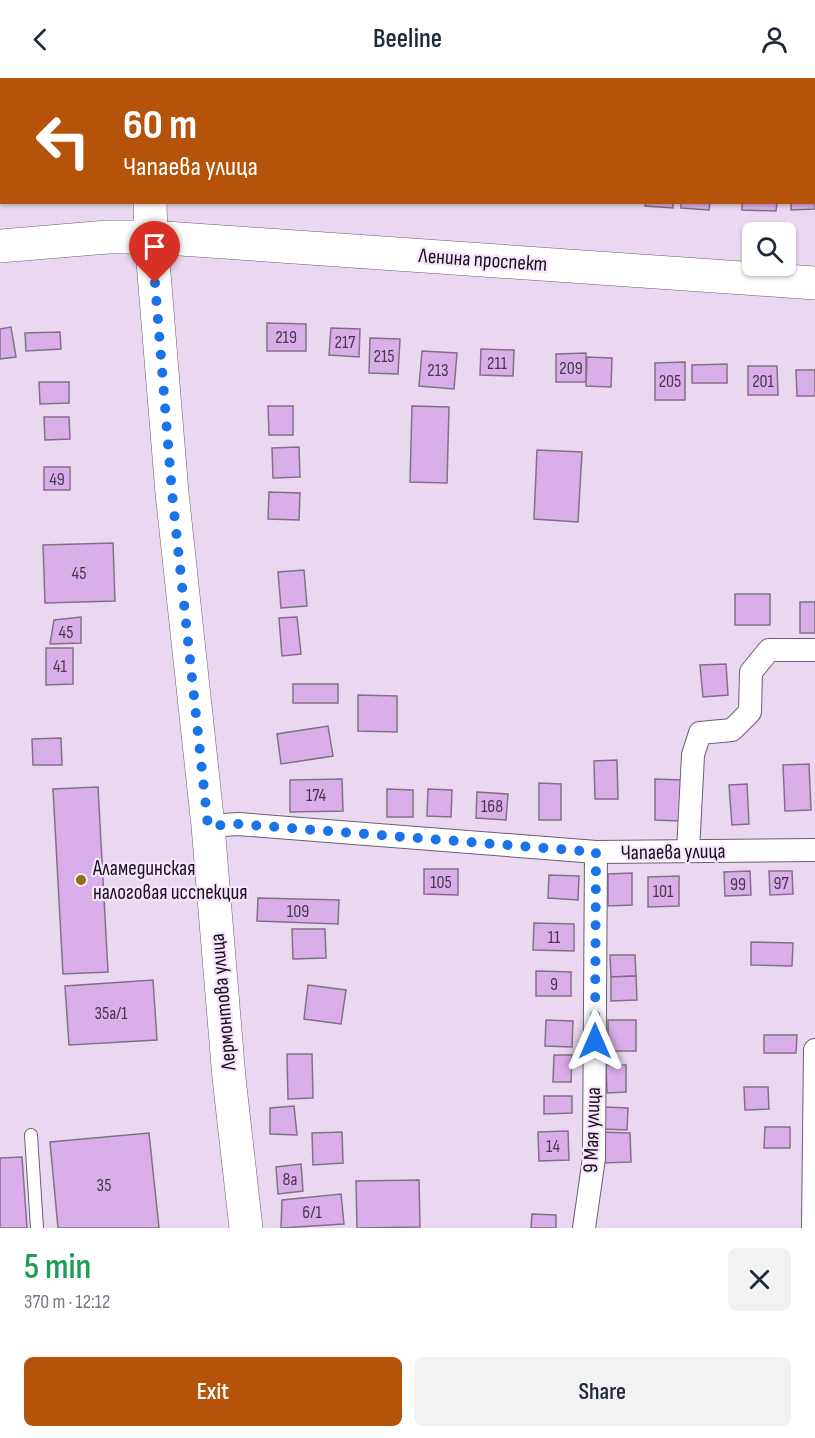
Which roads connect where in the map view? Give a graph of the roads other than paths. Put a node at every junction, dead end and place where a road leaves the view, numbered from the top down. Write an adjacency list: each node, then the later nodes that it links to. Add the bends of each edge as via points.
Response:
1 (150, 204): 2 (main road, Лермонтова улица)
2 (151, 237): 3 (main road, Ленина проспект); 4 (main road, Ленина проспект); 6 (main road, Лермонтова улица, via 172,493)
3 (0, 246)
4 (815, 283)
5 (815, 650): 8 (street, via 769,650 752,672 750,712 732,730 700,733 693,755)
6 (208, 826): 9 (street, Чапаева улица, via 238,824); 13 (main road, Лермонтова улица)
7 (815, 850): 8 (street, Чапаева улица)
8 (688, 851): 9 (street, Чапаева улица)
9 (596, 852): 14 (street, 9 Мая улица, via 594,1158)
10 (815, 1050): 15 (street)
11 (30, 1135): 12 (lane)
12 (37, 1228)
13 (246, 1228)
14 (584, 1228)
15 (813, 1228)

